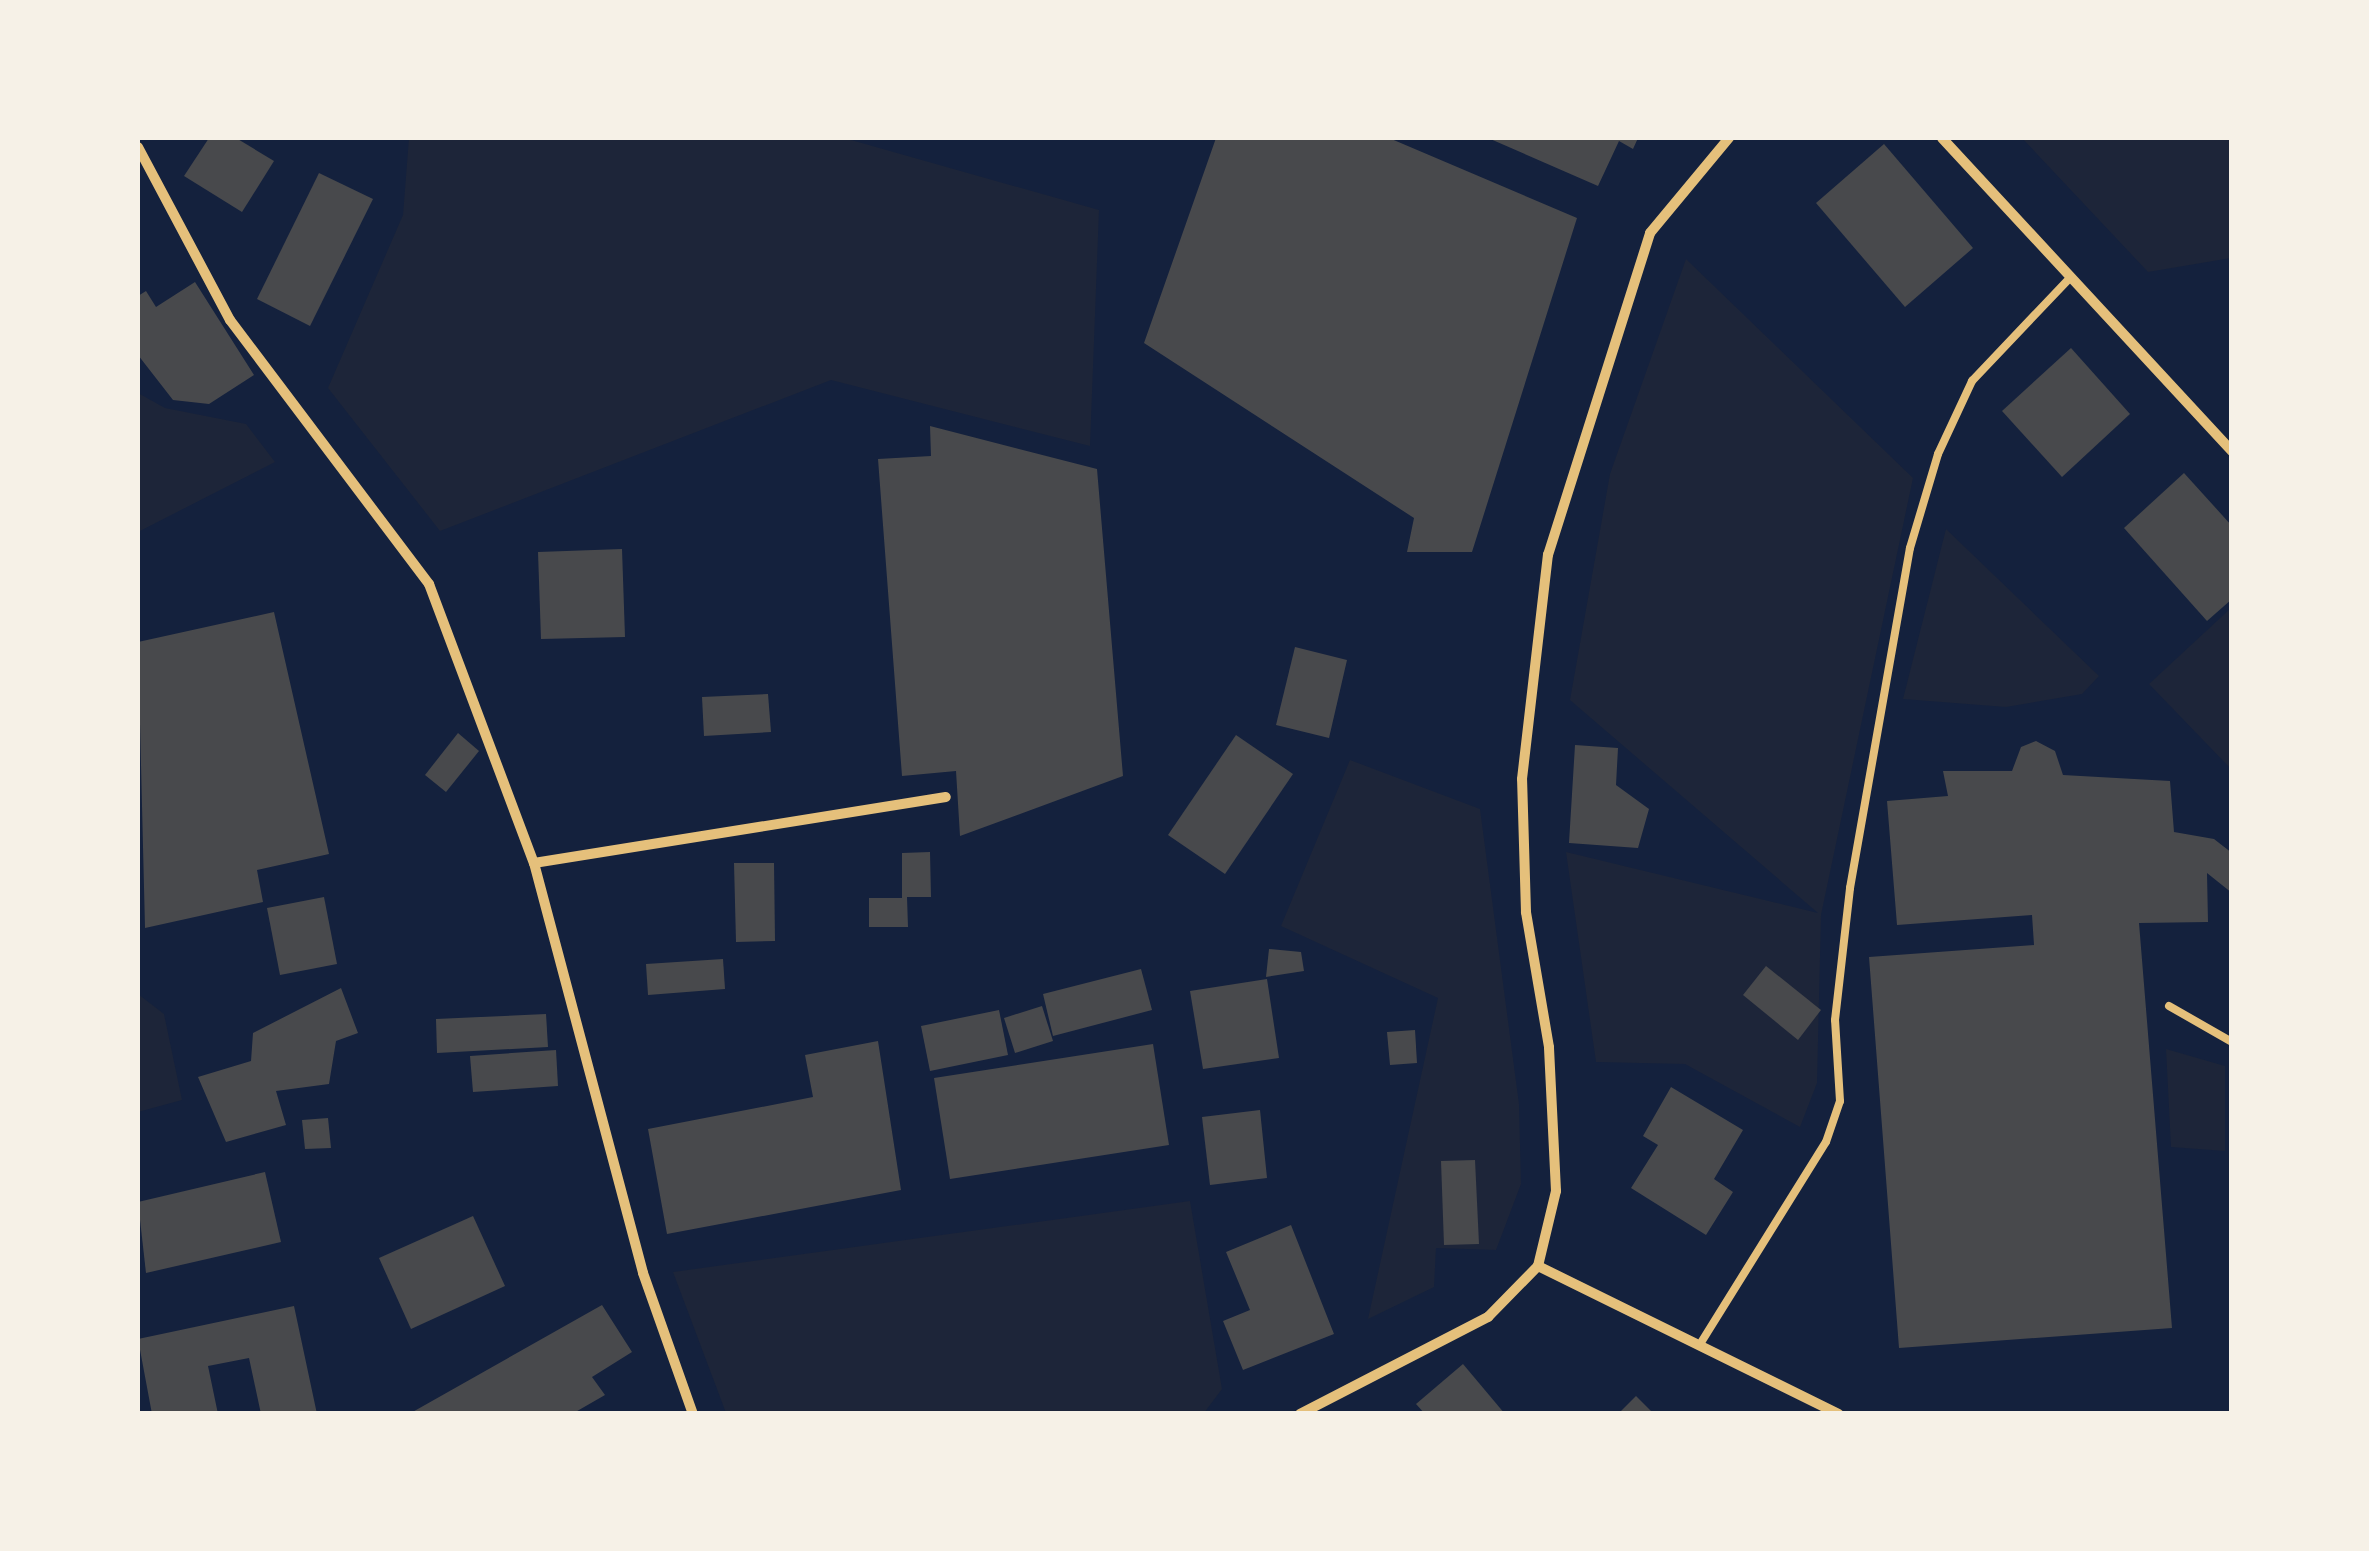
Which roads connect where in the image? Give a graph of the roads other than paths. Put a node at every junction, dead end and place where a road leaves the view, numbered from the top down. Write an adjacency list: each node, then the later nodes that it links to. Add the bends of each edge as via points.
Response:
1 (1729, 138): 10 (street, via 1650,233 1548,555 1522,779 1526,912 1550,1046 1556,1192)
2 (1942, 138): 4 (street)
3 (138, 147): 7 (street, via 230,320 428,584)
4 (2068, 281): 5 (street); 11 (lane, via 1972,381 1938,454 1910,548 1850,888 1834,1020 1840,1101 1826,1142)
5 (2232, 450)
6 (946, 798): 7 (street)
7 (534, 863): 12 (street, via 643,1274)
8 (2169, 1006): 9 (lane)
9 (2232, 1042)
10 (1538, 1266): 11 (street); 13 (street, via 1488,1317)
11 (1702, 1341): 14 (street)
12 (693, 1414)
13 (1300, 1414)
14 (1839, 1414)

